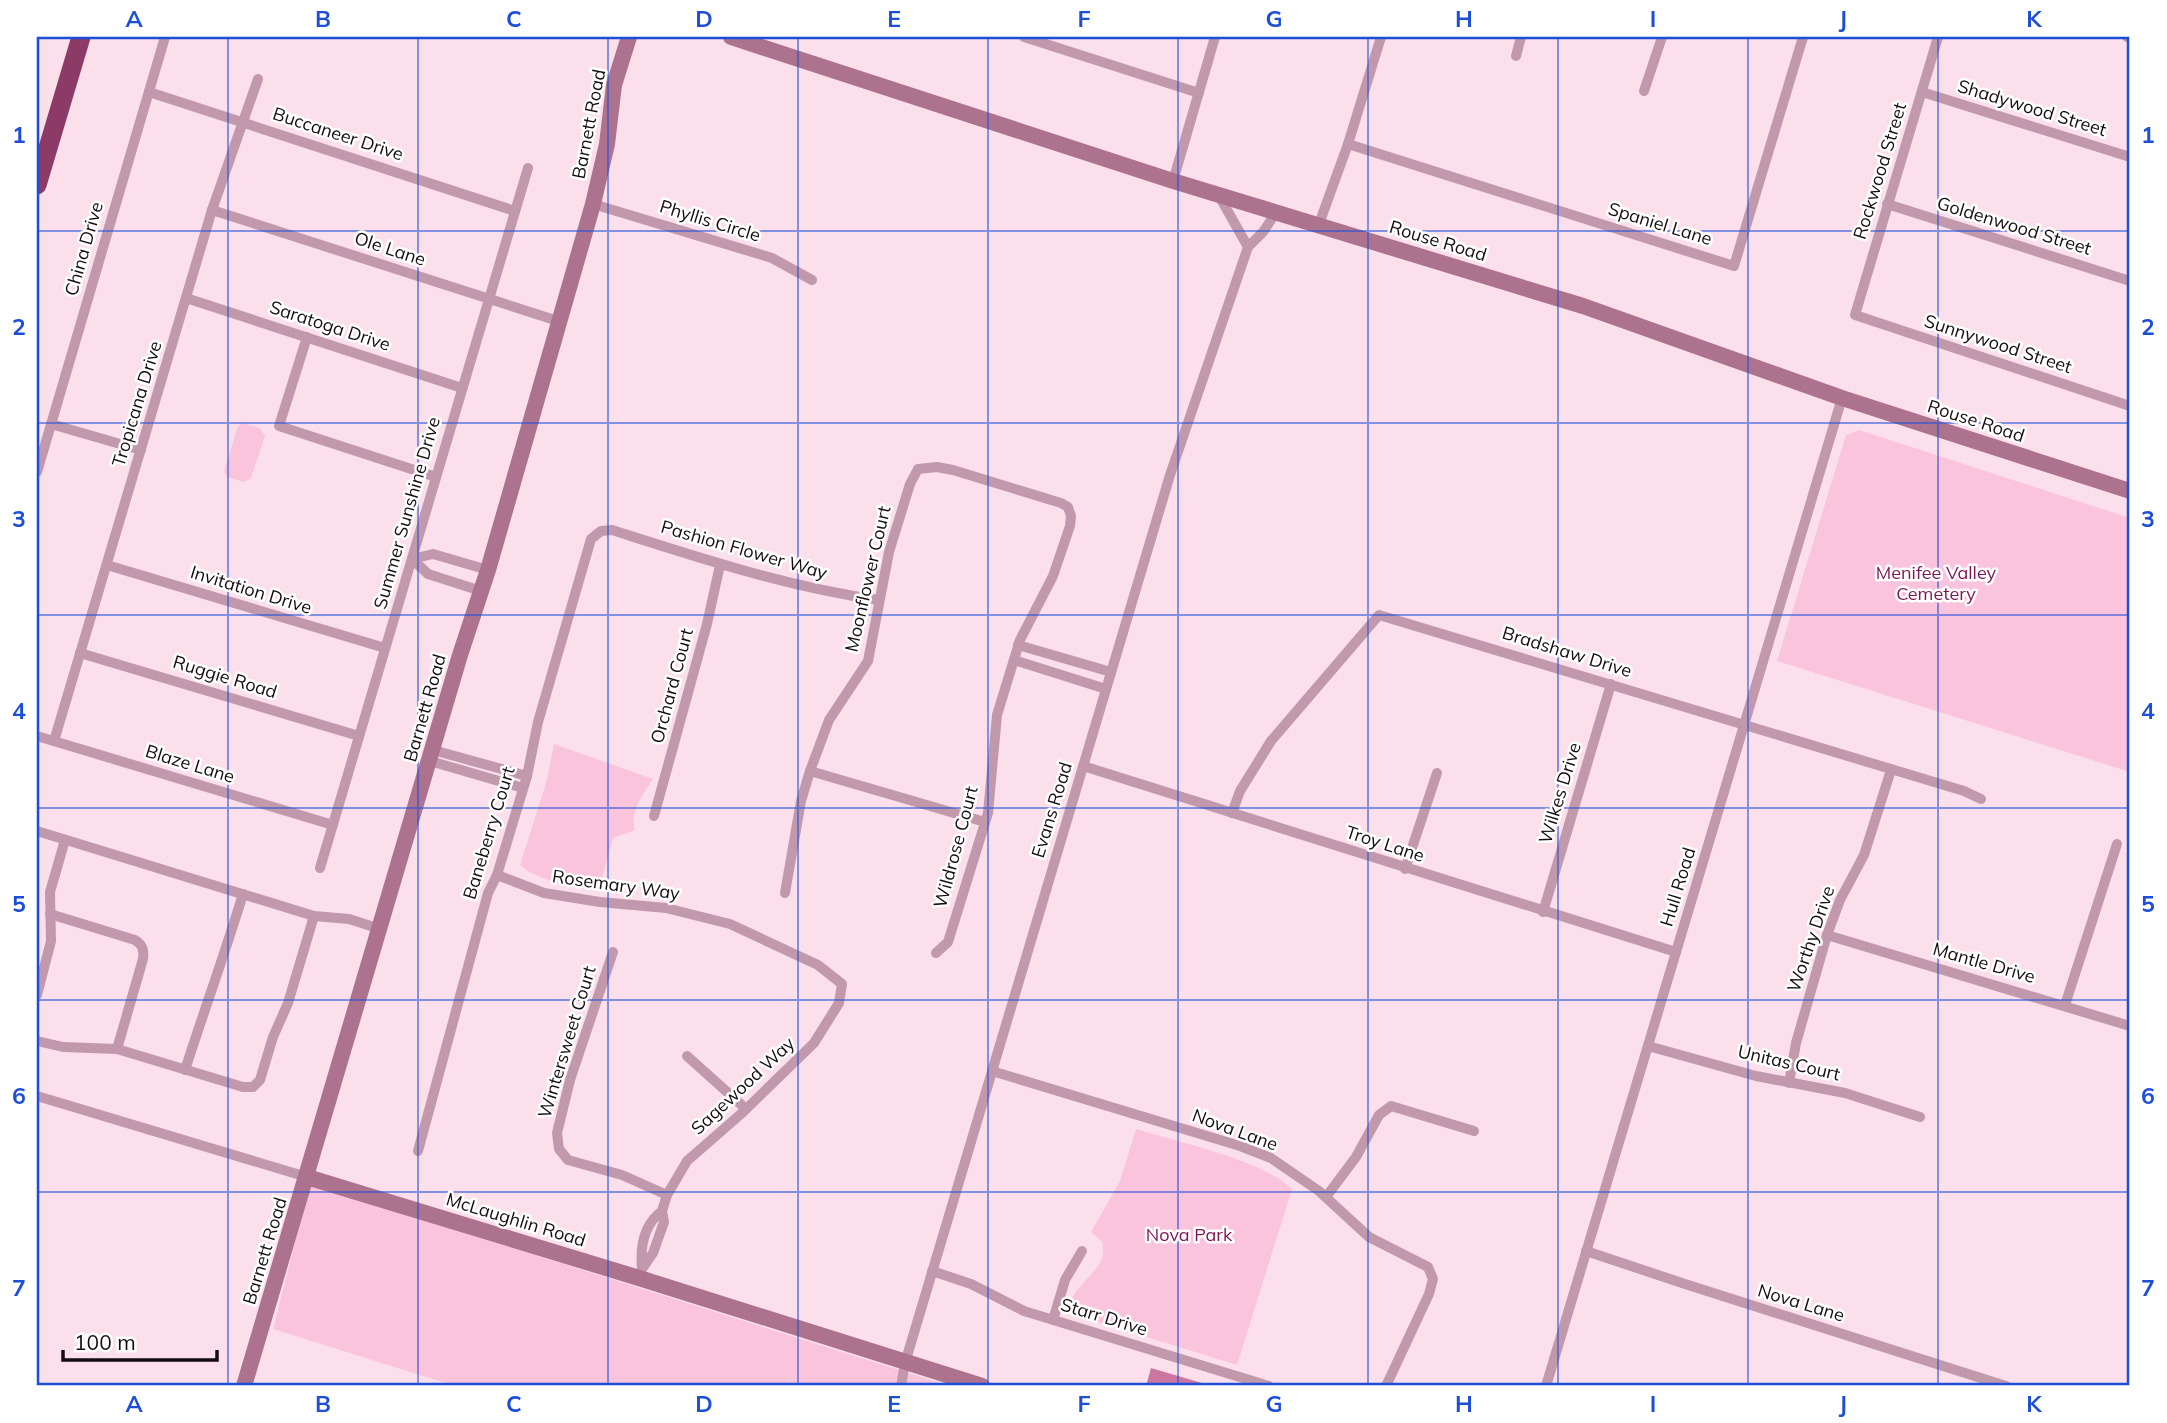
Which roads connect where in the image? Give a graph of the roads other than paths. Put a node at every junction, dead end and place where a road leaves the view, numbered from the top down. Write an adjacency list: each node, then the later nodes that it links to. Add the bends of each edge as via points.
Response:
1 (80, 37): 25 (highway)
2 (165, 37): 16 (street, China Drive)
3 (629, 37): 27 (street, Barnett Road, via 614,85 607,145)
4 (731, 37): 24 (street, Rouse Road)
5 (1024, 37): 13 (street)
6 (1070, 37): 13 (street)
7 (1215, 37): 19 (street)
8 (1381, 37): 21 (street)
9 (1521, 37): 14 (street)
10 (1662, 37): 17 (street)
11 (1803, 37): 21 (street, Spaniel Lane, via 1734,266)
12 (1938, 37): 18 (street, Rockwood Street)
13 (1066, 50): 19 (street)
14 (1516, 56)
15 (258, 79): 20 (street, Tropicana Drive)
16 (149, 92): 20 (street, Buccaneer Drive); 44 (street, China Drive)
17 (1644, 92)
18 (1923, 92): 22 (street, Shadywood Street); 28 (street, Rockwood Street)
19 (1199, 93): 24 (street)
20 (244, 122): 29 (street, Tropicana Drive); 30 (street, Buccaneer Drive)
21 (1348, 144): 32 (street)
22 (2130, 157)
23 (528, 168): 30 (street, Summer Sunshine Drive)
24 (1173, 181): 26 (street, Rouse Road)
25 (37, 185)
26 (1218, 194): 31 (street, Rouse Road); 33 (street)
27 (593, 204): 34 (street, Phyllis Circle, via 772,258); 39 (street, Barnett Road)
28 (1887, 204): 35 (street, Goldenwood Street); 38 (street, Rockwood Street)
29 (212, 210): 36 (street, Tropicana Drive); 37 (street, Ole Lane)
30 (515, 211): 37 (street, Summer Sunshine Drive)
31 (1277, 211): 32 (street, Rouse Road); 33 (street, Evans Road)
32 (1319, 224): 42 (street, Rouse Road, via 1583,306)
33 (1248, 247): 61 (street, Evans Road, via 1170,475)
34 (812, 280)
35 (2130, 281)
36 (186, 298): 40 (street, Saratoga Drive); 45 (street, Tropicana Drive)
37 (489, 299): 39 (street, Ole Lane); 41 (street, Summer Sunshine Drive)
38 (1855, 315): 43 (street, Sunnywood Street)
39 (558, 321): 54 (street, Barnett Road)
40 (307, 337): 41 (street, Saratoga Drive); 47 (street, via 279,426)
41 (462, 388): 47 (street, Summer Sunshine Drive)
42 (1842, 398): 48 (street, Rouse Road); 64 (street, Hull Road)
43 (2130, 406)
44 (51, 424): 45 (street); 46 (street, China Drive)
45 (141, 450): 52 (street, Tropicana Drive)
46 (37, 472)
47 (436, 477): 51 (street, Summer Sunshine Drive)
48 (2130, 491)
49 (1068, 507): 56 (street, Moonflower Court, via 953,470 918,469); 57 (street, Wildrose Court, via 1070,526 1053,576)
50 (601, 531): 53 (street, Pashion Flower Way, via 612,530); 73 (street, Baneberry Court, via 591,539)
51 (412, 559): 54 (street, via 433,554); 55 (street, via 428,574); 58 (street, Summer Sunshine Drive)
52 (107, 565): 58 (street, Invitation Drive); 59 (street, Tropicana Drive)
53 (720, 565): 56 (street, Pashion Flower Way); 77 (street, Orchard Court)
54 (488, 570): 55 (street, Barnett Road)
55 (481, 591): 68 (street, Barnett Road)
56 (878, 600): 71 (street, Moonflower Court, via 868,661 829,719)
57 (1018, 645): 60 (street, Wildrose Court); 61 (street)
58 (385, 648): 66 (street, Summer Sunshine Drive)
59 (80, 653): 66 (street, Ruggie Road); 67 (street, Tropicana Drive)
60 (1014, 660): 63 (street); 78 (street, Wildrose Court, via 997,715)
61 (1111, 672): 63 (street, Evans Road)
62 (1611, 684): 64 (street, Bradshaw Drive); 76 (street, Bradshaw Drive, via 1379,615 1271,741); 88 (street, Wilkes Drive)
63 (1106, 689): 69 (street, Evans Road)
64 (1746, 724): 70 (street, Bradshaw Drive); 95 (street, Hull Road)
65 (37, 736): 67 (street, Blaze Lane)
66 (359, 736): 79 (street, Summer Sunshine Drive)
67 (54, 741): 79 (street, Blaze Lane)
68 (431, 755): 73 (street); 74 (street); 91 (street, Barnett Road)
69 (1083, 766): 76 (street, Troy Lane); 105 (street, Evans Road)
70 (1891, 770): 75 (street, Bradshaw Drive); 92 (street, Worthy Drive, via 1864,855)
71 (810, 771): 78 (street); 86 (street, Moonflower Court)
72 (1437, 774): 84 (street)
73 (527, 776): 74 (street, Baneberry Court)
74 (523, 788): 85 (street, Baneberry Court)
75 (1981, 799)
76 (1232, 813): 84 (street, Troy Lane)
77 (654, 816)
78 (985, 822): 94 (street, Wildrose Court, via 948,942)
79 (333, 825): 83 (street, Summer Sunshine Drive)
80 (37, 831): 81 (street)
81 (65, 840): 87 (street); 89 (street, via 50,892)
82 (2117, 844): 98 (street)
83 (320, 868)
84 (1405, 869): 88 (street, Troy Lane)
85 (496, 875): 96 (street, Rosemary Way, via 544,893 666,908 730,924 818,965); 111 (street, Baneberry Court)
86 (785, 893)
87 (243, 894): 90 (street); 104 (street)
88 (1543, 912): 95 (street, Troy Lane)
89 (50, 914): 97 (street, via 51,941); 102 (street, via 141,944 143,959)
90 (314, 916): 91 (street, via 349,919); 104 (street, via 260,1080 253,1087 243,1087)
91 (380, 929): 112 (street, Barnett Road)
92 (1827, 935): 98 (street, Mantle Drive); 106 (street, Worthy Drive)
93 (613, 952): 113 (street, Wintersweet Court, via 570,1080 557,1133 559,1149 568,1160 622,1175)
94 (936, 953)
95 (1676, 953): 101 (street, Hull Road)
96 (842, 984): 108 (street, Sagewood Way, via 839,1003 814,1043)
97 (37, 995)
98 (2065, 1005): 99 (street, Mantle Drive)
99 (2130, 1026)
100 (37, 1041): 102 (street)
101 (1648, 1046): 106 (street, Unitas Court); 116 (street, Hull Road)
102 (117, 1049): 104 (street)
103 (687, 1056): 108 (street)
104 (185, 1070)
105 (992, 1072): 114 (street, Nova Lane, via 1240,1146 1271,1158); 117 (street, Evans Road)
106 (1789, 1083): 109 (street, Unitas Court, via 1844,1093)
107 (37, 1096): 112 (street, McLaughlin Road)
108 (746, 1109): 113 (street, Sagewood Way, via 687,1161)
109 (1920, 1117)
110 (1474, 1131): 114 (street, via 1391,1106 1378,1115 1356,1157)
111 (418, 1151)
112 (307, 1177): 118 (street, McLaughlin Road); 121 (street, Barnett Road)
113 (667, 1195): 118 (street, Sagewood Way, via 662,1211 650,1220 640,1251)
114 (1326, 1197): 125 (street, Nova Lane, via 1369,1237 1428,1267 1433,1279)
115 (1082, 1251): 119 (street, via 1065,1280)
116 (1586, 1251): 126 (street, Hull Road); 127 (street, Nova Lane)
117 (932, 1271): 119 (street, Starr Drive); 120 (street, Evans Road)
118 (641, 1273): 120 (street, McLaughlin Road)
119 (1053, 1320): 124 (street, Starr Drive)
120 (905, 1363): 122 (street, Evans Road); 123 (street, McLaughlin Road)
121 (244, 1386)
122 (901, 1386)
123 (982, 1386)
124 (1269, 1386)
125 (1386, 1386)
126 (1546, 1386)
127 (2006, 1386)

